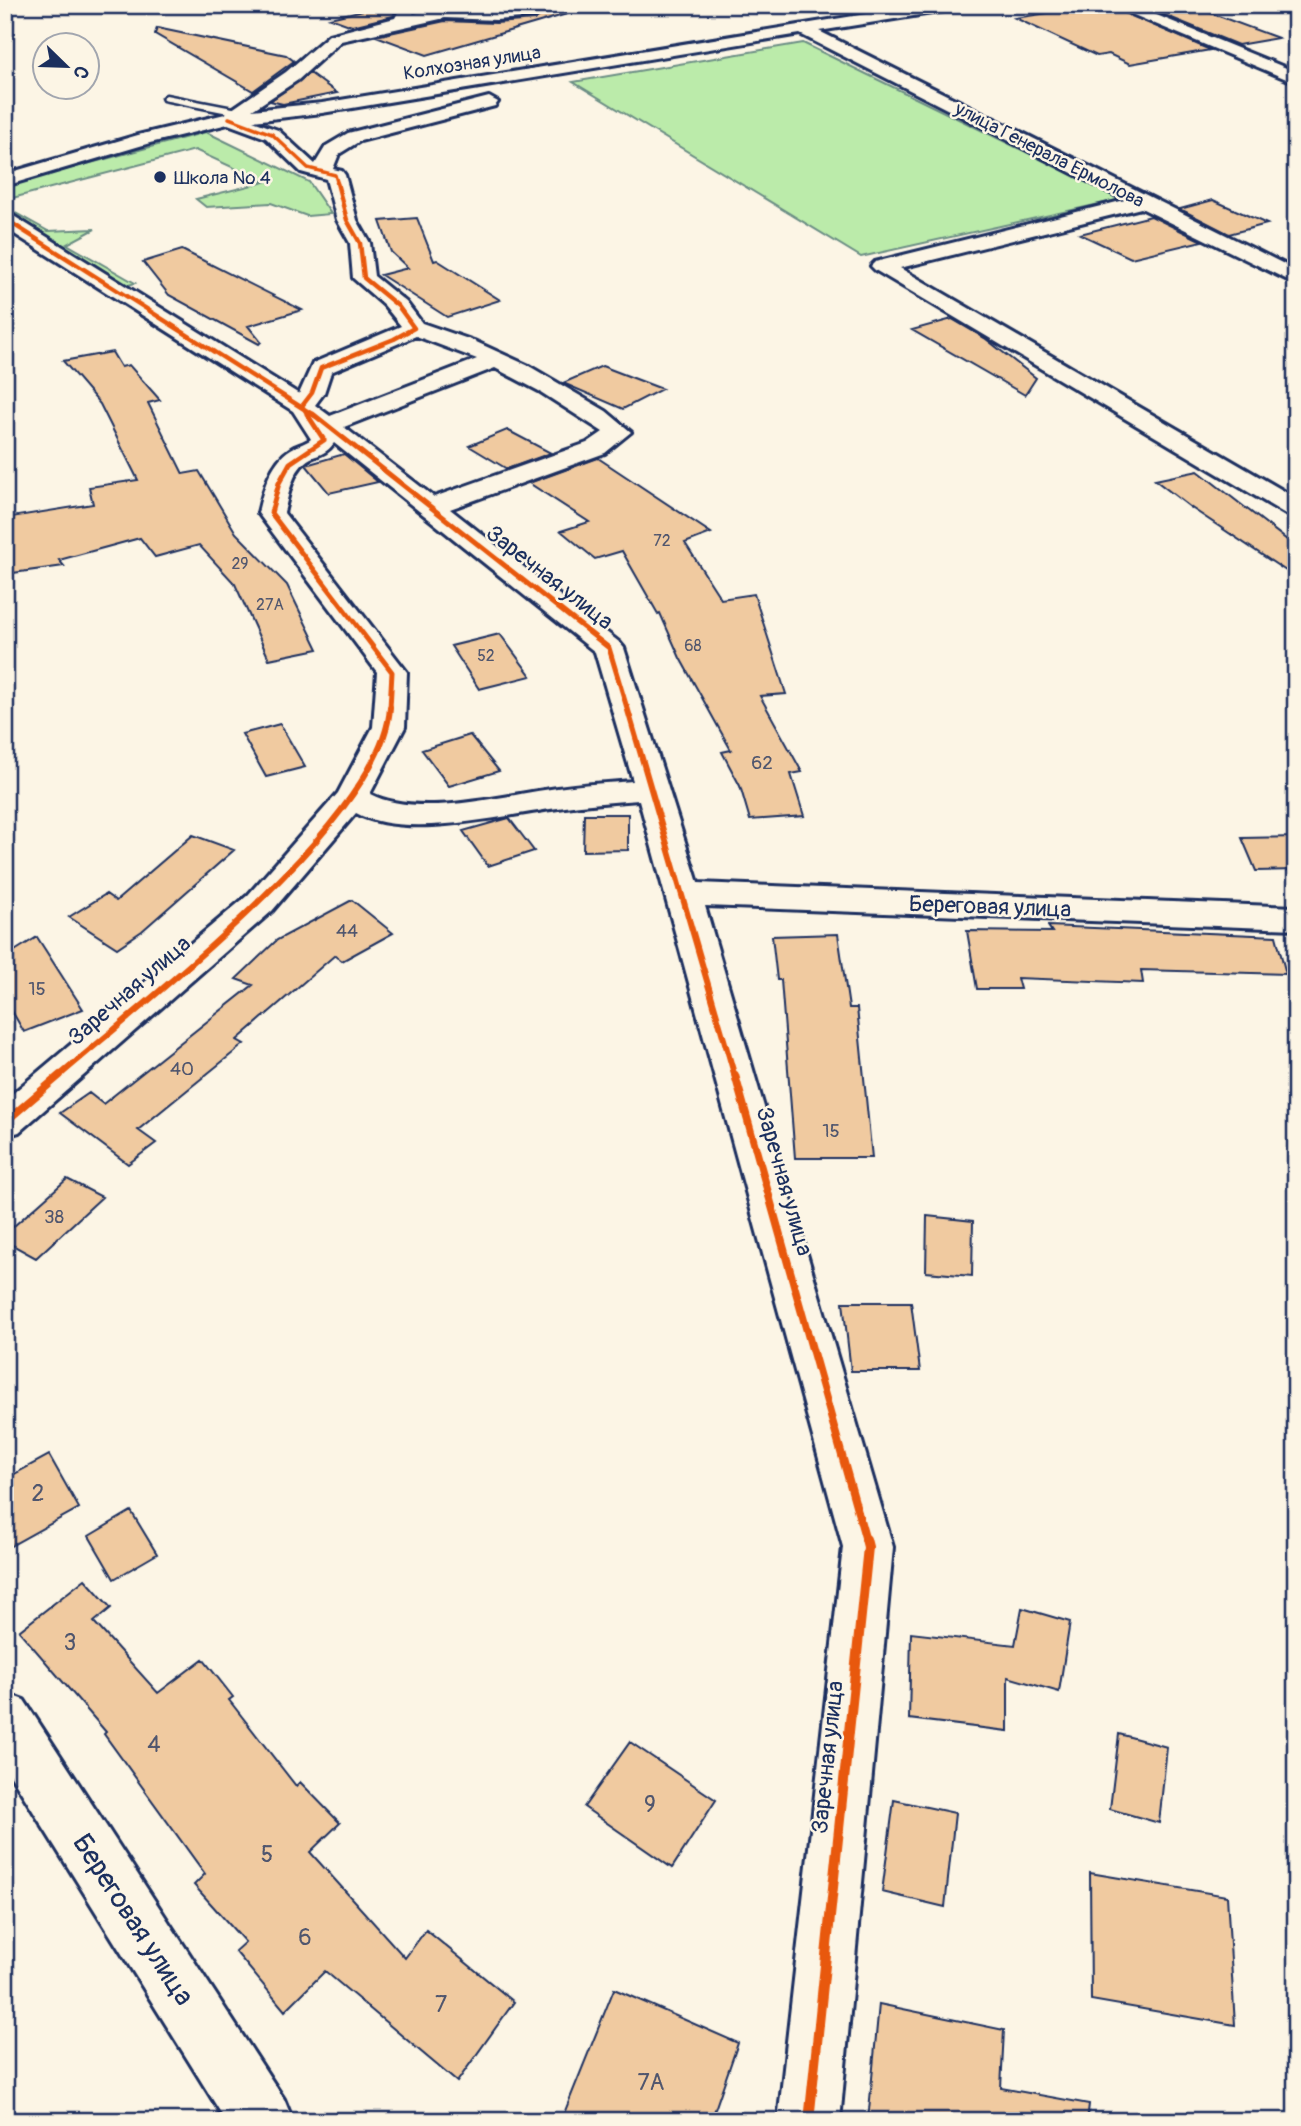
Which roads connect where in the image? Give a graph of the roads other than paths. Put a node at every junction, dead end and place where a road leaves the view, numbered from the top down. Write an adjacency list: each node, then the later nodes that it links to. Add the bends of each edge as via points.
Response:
1 (13, 5): 5 (street)
2 (410, 5): 7 (street)
3 (951, 5): 8 (street, Колхозная улица)
4 (1118, 5): 10 (street)
5 (5, 8)
6 (534, 12): 7 (street, via 445,13)
7 (401, 21): 12 (street, via 335,38 292,76)
8 (804, 30): 9 (street, Колхозная улица); 15 (street, улица Генерала Ермолова)
9 (548, 71): 12 (street, Колхозная улица, via 323,108); 13 (street, via 491,102 337,144 326,156)
10 (1296, 78)
11 (166, 97): 12 (lane)
12 (233, 115): 13 (street, via 272,134 308,168); 14 (street, Колхозная улица)
13 (323, 172): 18 (street, via 335,175 360,243 363,278 390,297)
14 (5, 180)
15 (1144, 201): 17 (street, улица Генерала Ермолова); 22 (street, via 882,266)
16 (5, 219): 20 (street, Заречная улица)
17 (1296, 278)
18 (414, 328): 19 (street); 20 (street, via 321,368 312,393)
19 (494, 360): 20 (street); 21 (street, via 579,402 619,432 596,448)
20 (315, 416): 21 (street, Заречная улица); 24 (street, Заречная улица, via 324,440 317,450 297,456 278,480 271,513 392,672 389,727)
21 (431, 507): 23 (street, Заречная улица, via 609,648)
22 (1296, 509)
23 (652, 789): 24 (street, via 431,816 376,810); 25 (street, Заречная улица)
24 (352, 797): 27 (street, Заречная улица, via 260,903)
25 (684, 894): 26 (street, Береговая улица); 30 (street, Заречная улица, via 868,1547)
26 (1296, 918)
27 (5, 1122)
28 (5, 1718): 29 (street, Береговая улица)
29 (262, 2121)
30 (809, 2121)

